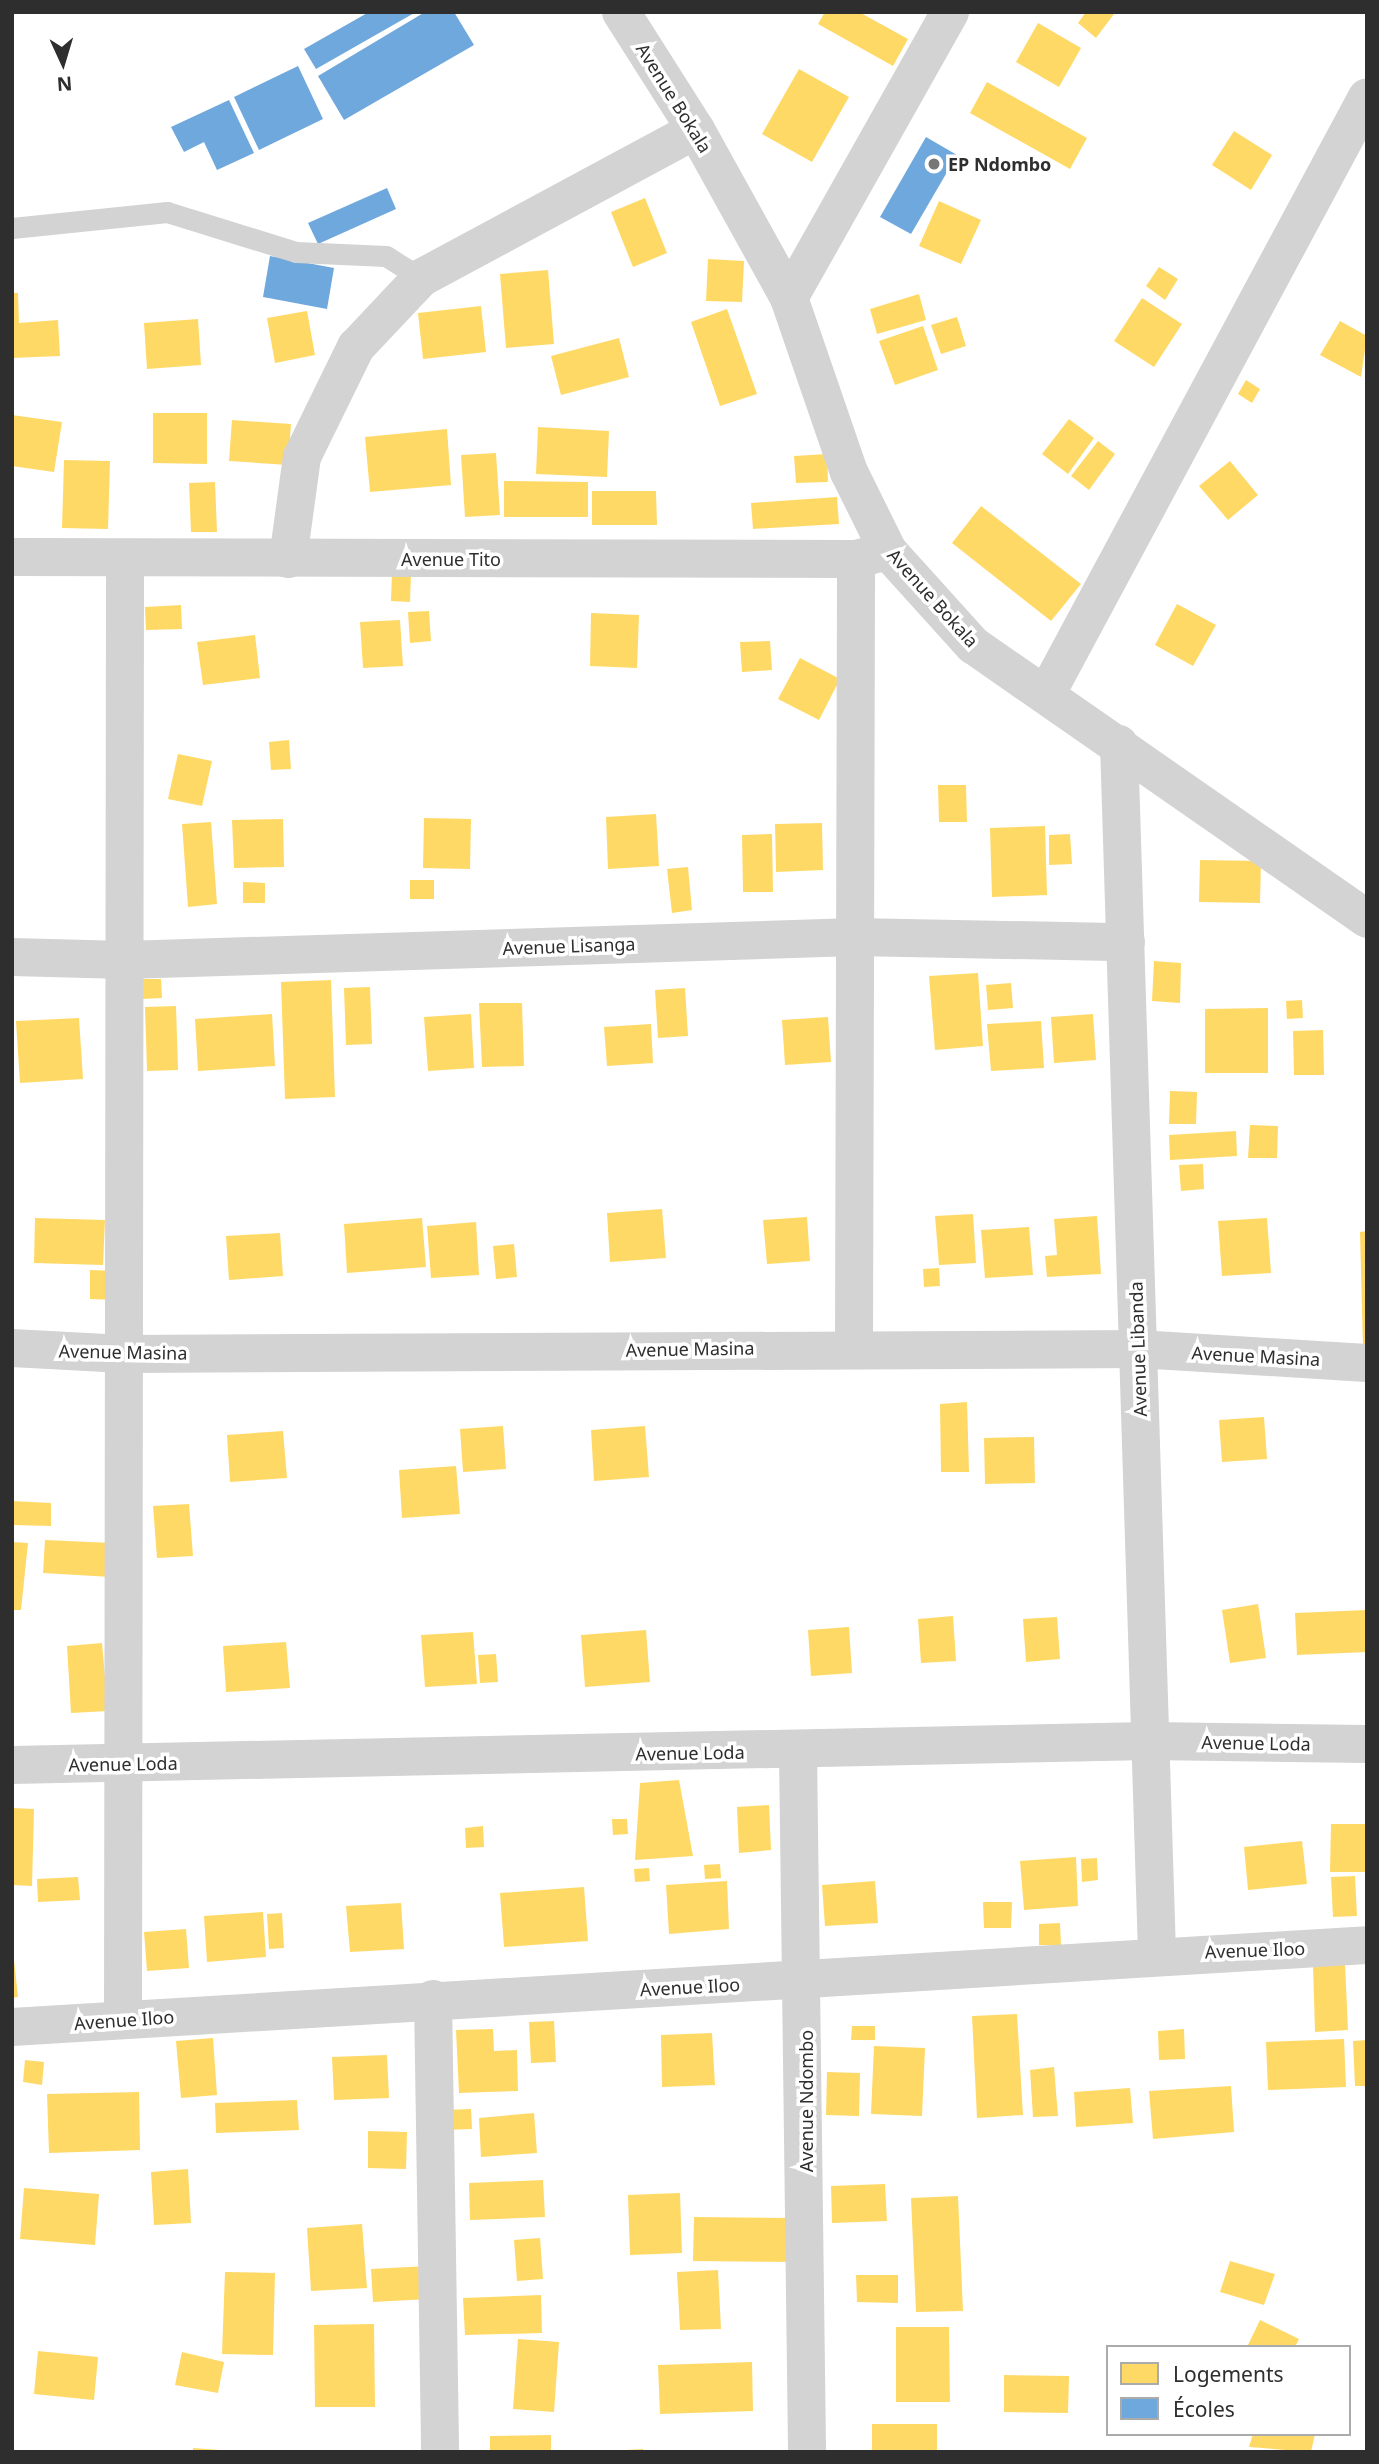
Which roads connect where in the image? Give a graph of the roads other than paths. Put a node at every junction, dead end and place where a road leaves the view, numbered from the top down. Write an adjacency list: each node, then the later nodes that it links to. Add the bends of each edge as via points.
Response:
1 (621, 12): 4 (street, Avenue Bokala)
2 (950, 12): 7 (street)
3 (1367, 97): 12 (street)
4 (696, 130): 6 (street); 7 (street, Avenue Bokala)
5 (12, 228): 6 (lane, via 167,212 296,252 386,256)
6 (421, 278): 11 (street, via 356,347 302,457)
7 (789, 298): 8 (street, Avenue Bokala, via 849,472)
8 (872, 555): 11 (street, Avenue Tito); 12 (street, Avenue Bokala, via 973,645); 15 (street)
9 (12, 557): 10 (street, Avenue Tito)
10 (125, 558): 11 (street, Avenue Tito); 18 (street)
11 (288, 559)
12 (1047, 693): 13 (street, Avenue Bokala)
13 (1119, 744): 14 (street, Avenue Bokala); 16 (street, Avenue Libanda)
14 (1367, 919)
15 (855, 937): 16 (street, Avenue Lisanga); 18 (street, Avenue Lisanga); 19 (street)
16 (1126, 942): 21 (street, Avenue Libanda)
17 (12, 957): 18 (street, Avenue Lisanga)
18 (125, 960): 22 (street)
19 (854, 1347): 21 (street, Avenue Masina); 22 (street, Avenue Masina)
20 (12, 1348): 22 (street, Avenue Masina)
21 (1138, 1349): 23 (street, Avenue Masina); 24 (street, Avenue Libanda)
22 (124, 1354): 28 (street)
23 (1367, 1363)
24 (1150, 1741): 25 (street, Avenue Loda); 26 (street, Avenue Loda); 30 (street, Avenue Libanda)
25 (1367, 1744)
26 (798, 1751): 28 (street, Avenue Loda); 31 (street, Avenue Ndombo)
27 (12, 1765): 28 (street, Avenue Loda)
28 (124, 1765): 33 (street)
29 (1367, 1945): 30 (street, Avenue Iloo)
30 (1157, 1954): 31 (street, Avenue Iloo)
31 (806, 1981): 32 (street, Avenue Iloo); 36 (street, Avenue Ndombo)
32 (433, 1999): 33 (street, Avenue Iloo); 35 (street)
33 (122, 2020): 34 (street, Avenue Iloo)
34 (12, 2027)
35 (440, 2452)
36 (807, 2452)

